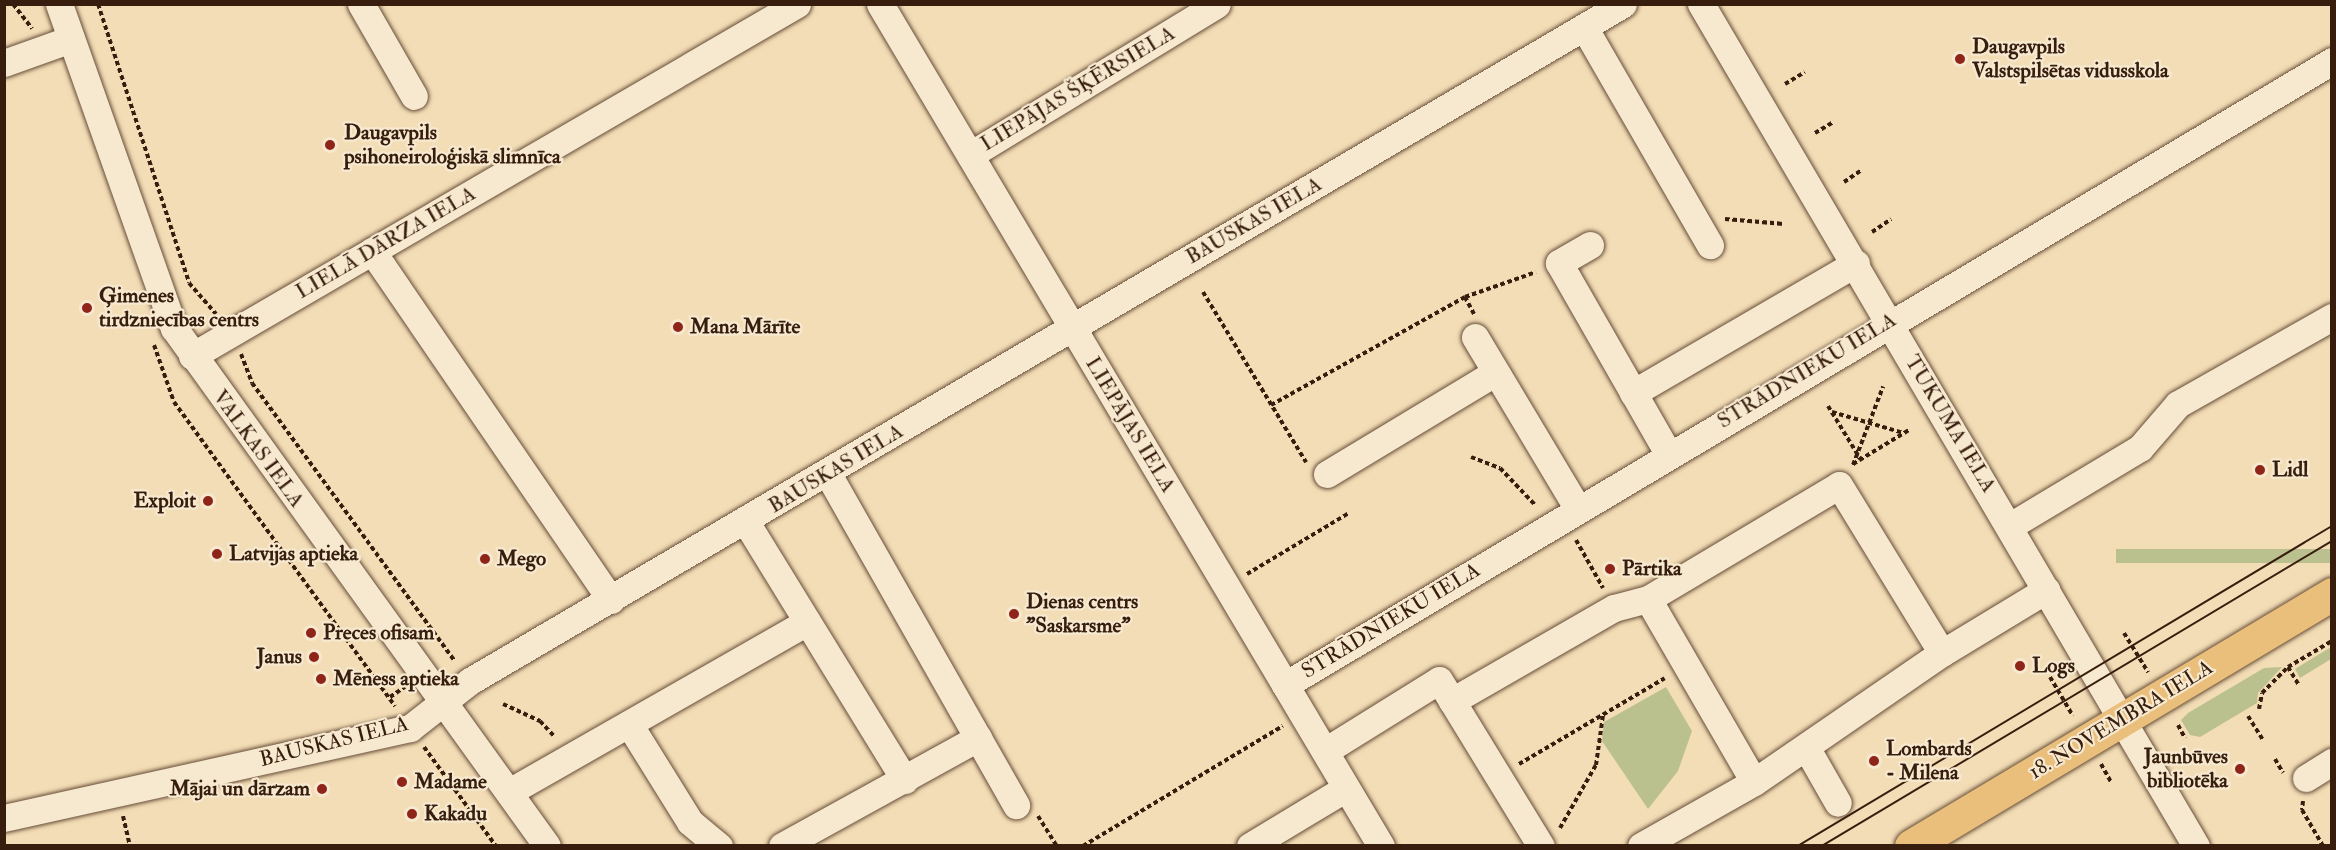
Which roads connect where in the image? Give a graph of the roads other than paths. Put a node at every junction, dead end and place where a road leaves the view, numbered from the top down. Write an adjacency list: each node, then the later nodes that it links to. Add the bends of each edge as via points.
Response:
1 (59, 4): 9 (street, VALKAS IELA)
2 (361, 4): 12 (street)
3 (797, 4): 16 (street, LIELĀ DĀRZA IELA)
4 (880, 4): 13 (street, LIEPĀJAS IELA)
5 (1217, 4): 13 (street, LIEPĀJAS ŠĶĒRSIELA)
6 (1623, 4): 8 (street, BAUSKAS IELA)
7 (1701, 4): 17 (street, TUKUMA IELA)
8 (1584, 27): 14 (street); 20 (street, BAUSKAS IELA)
9 (71, 39): 11 (street); 22 (street, VALKAS IELA, via 160,294)
10 (2331, 61): 19 (street, STRĀDNIEKU IELA)
11 (4, 63)
12 (414, 96)
13 (970, 155): 20 (street, LIEPĀJAS IELA)
14 (1710, 244)
15 (1590, 245): 24 (street, via 1559,263)
16 (372, 251): 22 (street, LIELĀ DĀRZA IELA); 34 (street)
17 (1856, 263): 19 (street, TUKUMA IELA); 24 (street)
18 (2331, 317): 30 (street, via 2178,404 2125,459)
19 (1889, 321): 25 (street, STRĀDNIEKU IELA); 30 (street, TUKUMA IELA)
20 (1072, 328): 26 (street, BAUSKAS IELA); 37 (street, LIEPĀJAS IELA)
21 (1475, 337): 23 (street)
22 (192, 356): 38 (street, VALKAS IELA)
23 (1496, 372): 27 (street); 28 (street)
24 (1634, 393): 25 (street)
25 (1670, 455): 28 (street, STRĀDNIEKU IELA)
26 (828, 474): 29 (street, BAUSKAS IELA); 42 (street)
27 (1327, 474)
28 (1565, 517): 37 (street, STRĀDNIEKU IELA)
29 (746, 522): 34 (street, BAUSKAS IELA); 35 (street)
30 (2010, 526): 31 (street, TUKUMA IELA)
31 (2046, 590): 36 (street); 40 (street, TUKUMA IELA)
32 (2331, 594): 40 (main road, 18. NOVEMBRA IELA)
33 (1648, 599): 36 (street, via 1839,485); 39 (street, via 1614,608); 48 (street)
34 (611, 600): 38 (street, BAUSKAS IELA)
35 (807, 622): 41 (street); 47 (street)
36 (1942, 653): 43 (street)
37 (1285, 685): 44 (street, LIEPĀJAS IELA)
38 (443, 700): 50 (street, VALKAS IELA); 53 (street, BAUSKAS IELA, via 410,728)
39 (1452, 701): 44 (street, via 1439,680); 54 (street, via 1499,776)
40 (2123, 719): 61 (main road, 18. NOVEMBRA IELA); 62 (street, TUKUMA IELA)
41 (629, 724): 50 (street); 57 (street, via 690,822)
42 (978, 738): 47 (street); 52 (street)
43 (1806, 747): 48 (street); 51 (street)
44 (1325, 751): 49 (street, LIEPĀJAS IELA)
45 (2331, 762): 46 (street)
46 (2306, 778)
47 (904, 780): 58 (street)
48 (1754, 782): 60 (street)
49 (1346, 788): 56 (street); 59 (street, LIEPĀJAS IELA)
50 (509, 792): 55 (street, VALKAS IELA)
51 (1838, 803)
52 (1016, 805)
53 (4, 818)
54 (1549, 841)
55 (538, 843)
56 (1260, 843)
57 (719, 846)
58 (782, 846)
59 (1380, 846)
60 (1641, 846)
61 (1911, 846)
62 (2196, 846)

